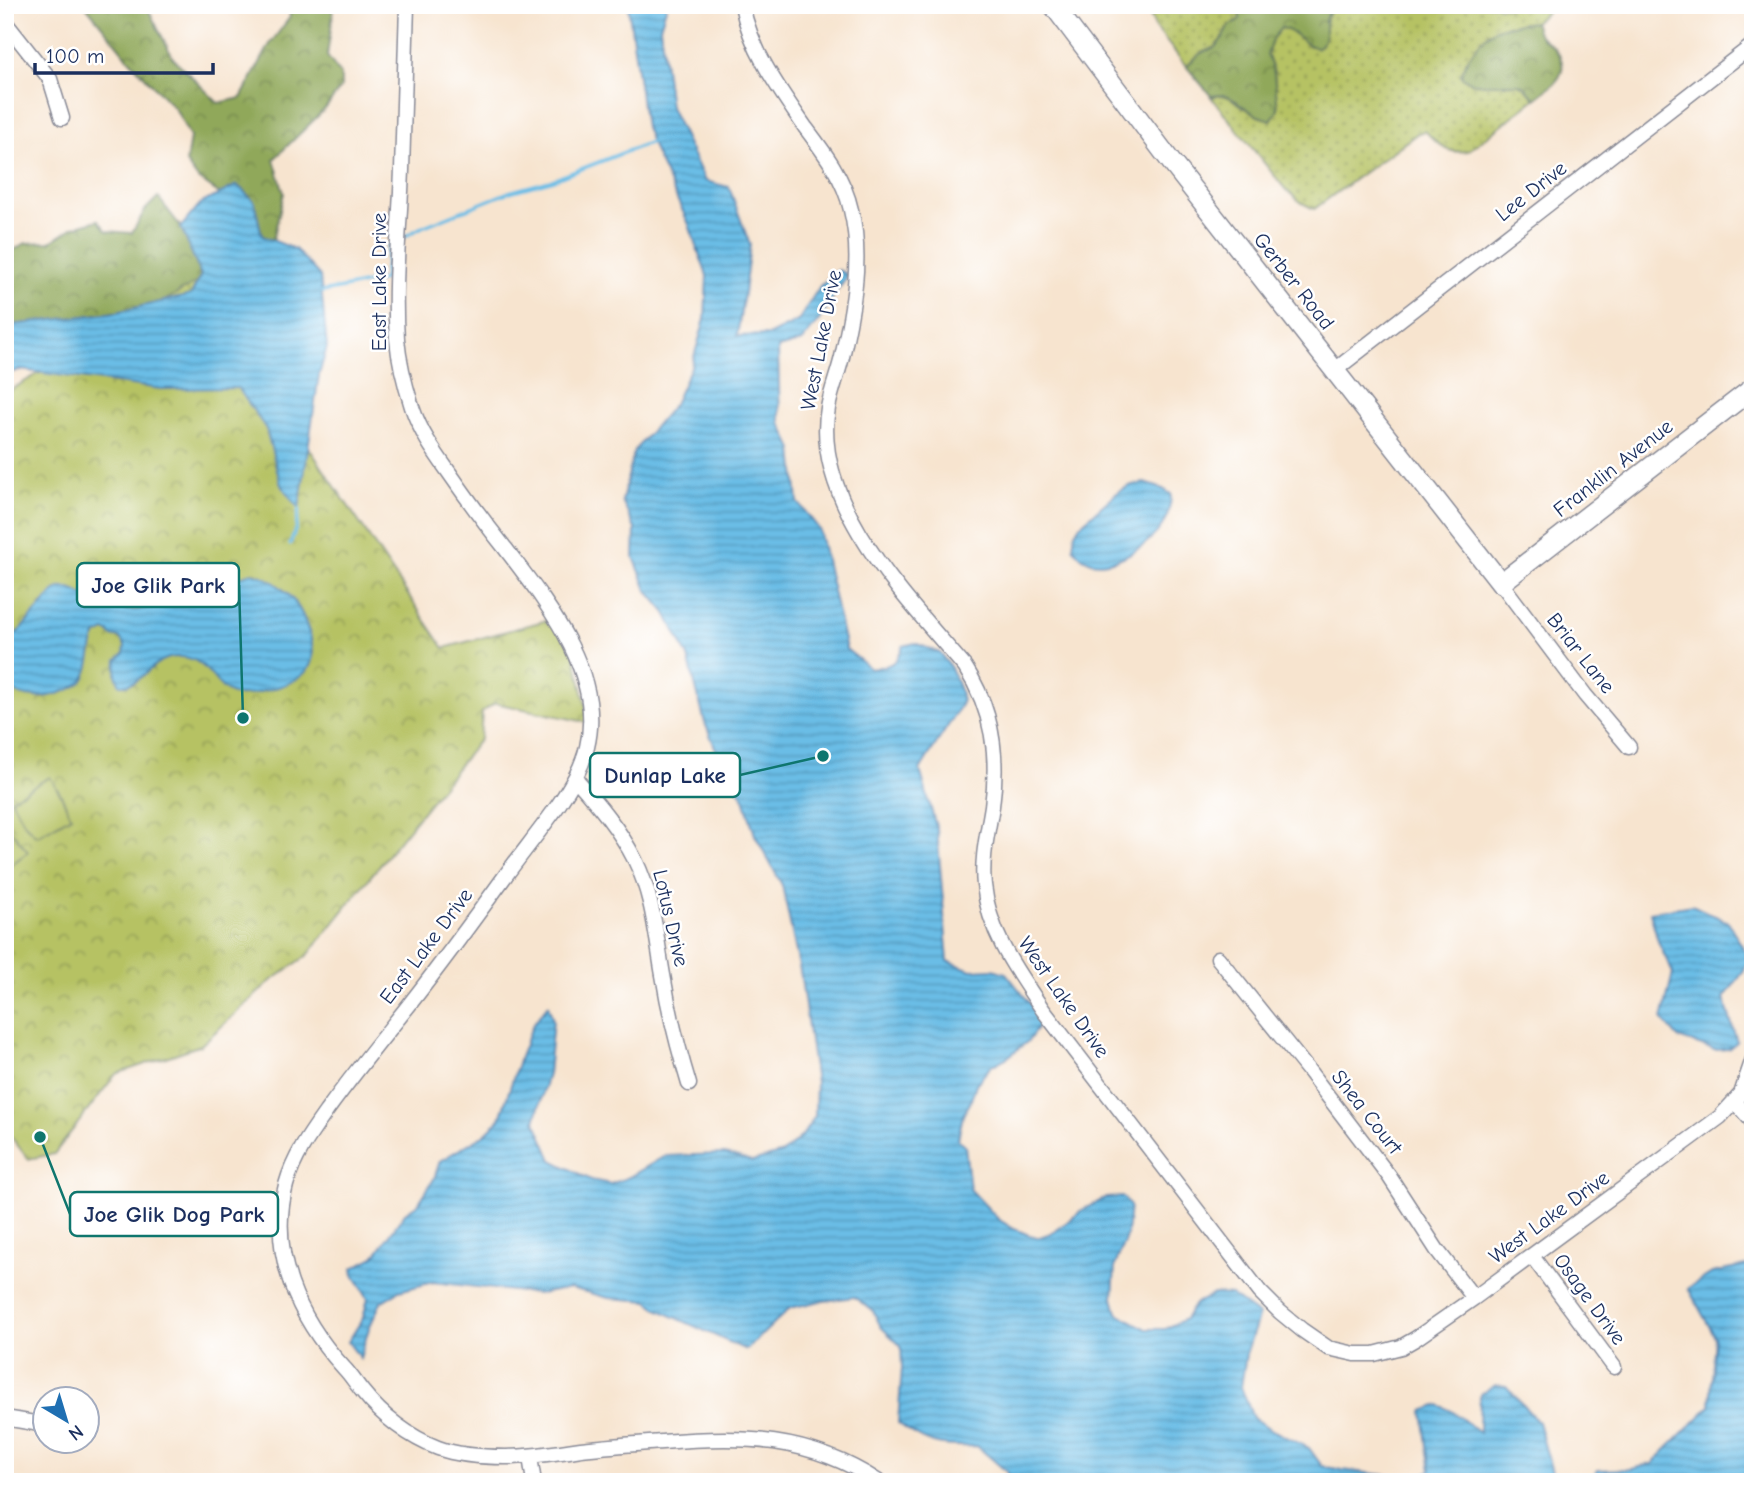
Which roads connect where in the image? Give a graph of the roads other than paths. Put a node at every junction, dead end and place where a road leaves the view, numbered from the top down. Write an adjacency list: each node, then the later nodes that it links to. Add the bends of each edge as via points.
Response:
1 (407, 5): 11 (street, East Lake Drive, via 397,270 397,338 404,379 425,438 532,583 574,652 585,682 590,723)
2 (742, 5): 18 (street, West Lake Drive, via 758,52 830,161 851,207 856,278 826,423 829,461 871,553 965,667 985,704 994,774 984,884 996,935 1018,974 1260,1292 1302,1331 1328,1348 1374,1354 1416,1339)
3 (1053, 5): 7 (street, Gerber Road)
4 (5, 22): 6 (street, via 50,79)
5 (1753, 45): 7 (street, Lee Drive)
6 (62, 118)
7 (1335, 370): 9 (street, Gerber Road)
8 (1753, 388): 9 (street, Franklin Avenue)
9 (1501, 583): 10 (street, Briar Lane)
10 (1629, 747)
11 (575, 778): 14 (street, Lotus Drive, via 622,837 645,884 667,1001); 22 (street, East Lake Drive, via 535,839 304,1142 286,1184 281,1218 282,1252 295,1296 332,1355 379,1409 397,1425 439,1448)
12 (1217, 958): 18 (street, Shea Court, via 1390,1176)
13 (1753, 1059): 15 (street, West Lake Drive)
14 (689, 1084)
15 (1735, 1102): 16 (street); 17 (street, West Lake Drive)
16 (1753, 1122)
17 (1532, 1256): 18 (street, West Lake Drive); 19 (street, Osage Drive)
18 (1474, 1298)
19 (1614, 1367)
20 (5, 1418): 21 (street)
21 (32, 1423)
22 (530, 1457): 23 (street); 24 (street, East Lake Drive, via 681,1440 766,1440 821,1452)
23 (534, 1482)
24 (879, 1482)

